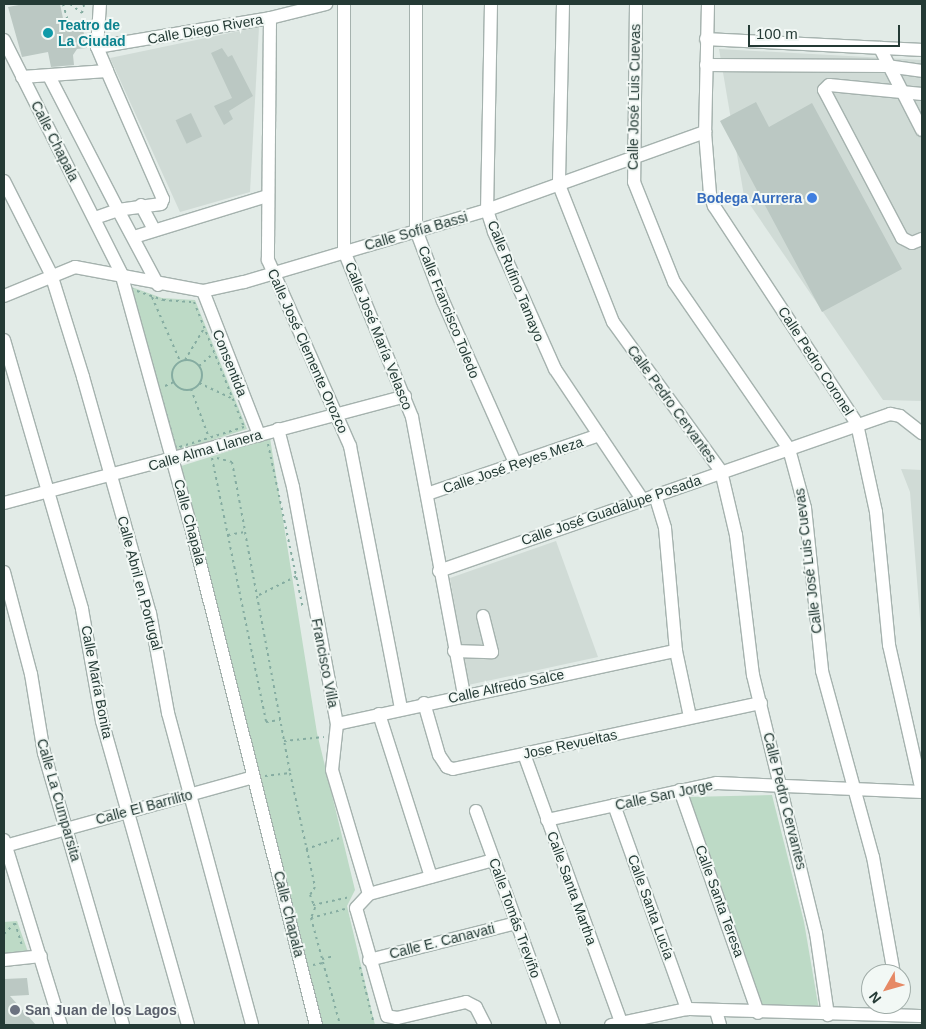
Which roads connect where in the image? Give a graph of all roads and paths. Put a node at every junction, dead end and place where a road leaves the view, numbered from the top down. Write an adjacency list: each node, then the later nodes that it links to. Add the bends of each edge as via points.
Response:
1 (63, 4): 13 (path)
2 (70, 4): 3 (path, via 82,13)
3 (84, 4)
4 (100, 4): 16 (street)
5 (326, 4): 12 (street, Calle Diego Rivera)
6 (344, 4): 41 (street, Calle José María Velasco)
7 (416, 4): 38 (street, Calle Francisco Toledo)
8 (491, 4): 35 (street, Calle Rufino Tamayo)
9 (563, 4): 31 (street, Calle Pedro Cervantes)
10 (636, 4): 29 (street, Calle José Luis Cuevas)
11 (708, 4): 14 (street, Calle Pedro Coronel)
12 (270, 18): 16 (street, Calle Diego Rivera); 32 (street, Calle José Clemente Orozco)
13 (68, 22)
14 (706, 39): 17 (street); 19 (street, Calle Pedro Coronel)
15 (4, 40): 23 (street, Calle Chapala)
16 (97, 47): 21 (street)
17 (880, 48): 18 (street); 20 (street)
18 (922, 50)
19 (706, 65): 20 (street); 28 (street, Calle Pedro Coronel)
20 (887, 66): 22 (street); 25 (street)
21 (107, 71): 24 (street); 33 (street, via 163,199 160,204)
22 (922, 71)
23 (22, 77): 24 (street); 36 (street, Calle Chapala)
24 (50, 78): 34 (street)
25 (901, 91): 26 (street); 27 (street); 40 (street, via 829,85 824,90 902,238 907,243)
26 (922, 94)
27 (922, 130)
28 (705, 132): 29 (street, Calle Sofía Bassi); 61 (street, Calle Pedro Coronel, via 708,186 714,206)
29 (631, 157): 31 (street, Calle Sofía Bassi); 67 (street, Calle José Luis Cuevas, via 634,182 671,276)
30 (4, 181): 44 (street, Calle Abril en Portugal)
31 (560, 185): 35 (street, Calle Sofía Bassi); 73 (street, Calle Pedro Cervantes, via 613,322)
32 (267, 196): 37 (street); 43 (street, Calle José Clemente Orozco, via 268,260)
33 (141, 205): 34 (street); 37 (street)
34 (118, 210): 36 (street); 39 (street)
35 (487, 210): 38 (street, Calle Sofía Bassi); 64 (street, Calle Rufino Tamayo, via 546,352)
36 (95, 218): 42 (street, Calle Chapala)
37 (154, 229): 39 (street)
38 (416, 230): 41 (street, Calle Sofía Bassi); 72 (street, Calle Francisco Toledo, via 443,301)
39 (134, 237): 45 (street)
40 (922, 239)
41 (344, 251): 43 (street, Calle Sofía Bassi); 58 (street, Calle José María Velasco)
42 (121, 273): 44 (street, Calle Sofía Bassi, via 85,267); 45 (street, Calle Sofía Bassi); 70 (street, Calle Chapala)
43 (272, 273): 46 (street, Calle Sofía Bassi); 60 (street, Calle José Clemente Orozco, via 319,383)
44 (51, 274): 47 (street, Calle Sofía Bassi); 74 (street, Calle Abril en Portugal)
45 (155, 291): 46 (street, Calle Sofía Bassi); 48 (path, via 194,302); 52 (path); 56 (path, via 132,289)
46 (203, 291): 66 (street, Consentida)
47 (4, 296)
48 (204, 328): 50 (path); 51 (path)
49 (4, 340): 75 (street, Calle María Bonita)
50 (214, 353): 53 (path); 59 (path)
51 (185, 360): 52 (path); 53 (path)
52 (180, 361): 54 (path, via 172,372)
53 (199, 366): 55 (path)
54 (174, 382): 56 (path); 57 (path, via 181,388)
55 (199, 383): 57 (path); 59 (path)
56 (160, 389): 65 (path, via 176,448)
57 (191, 389): 65 (path)
58 (405, 396): 60 (street, Calle Alma Llanera); 76 (street, Calle José María Velasco)
59 (233, 399): 65 (path, via 244,427)
60 (338, 413): 62 (street, Calle Alma Llanera); 93 (street, Calle José Clemente Orozco, via 356,474)
61 (857, 424): 63 (street, Calle José Guadalupe Posada, via 893,414); 67 (street, Calle José Guadalupe Posada); 107 (street, Calle Pedro Coronel, via 876,512 889,644)
62 (278, 429): 66 (street, Calle Alma Llanera); 97 (street, Francisco Villa, via 293,486)
63 (922, 433)
64 (600, 435): 72 (street, Calle José Reyes Meza); 78 (street, Calle Rufino Tamayo)
65 (210, 438)
66 (259, 440): 70 (street, Calle Alma Llanera); 84 (path, via 268,444)
67 (789, 449): 73 (street, Calle José Guadalupe Posada); 105 (street, Calle José Luis Cuevas, via 805,508 821,665)
68 (226, 454): 69 (path)
69 (212, 457): 71 (path); 80 (path, via 232,462); 81 (path)
70 (173, 458): 74 (street, Calle Alma Llanera); 103 (street, Calle Chapala)
71 (204, 458)
72 (516, 463): 76 (street, Calle José Reyes Meza)
73 (721, 471): 77 (street, Calle José Guadalupe Posada); 92 (street, Calle Pedro Cervantes, via 736,534 748,650)
74 (111, 476): 75 (street, Calle Alma Llanera); 108 (street, Calle Abril en Portugal, via 157,640 168,713)
75 (48, 493): 79 (street, Calle Alma Llanera); 110 (street, Calle María Bonita, via 92,648 102,721)
76 (427, 494): 83 (street, Calle José María Velasco)
77 (655, 495): 78 (street, Calle José Guadalupe Posada); 89 (street, via 667,542)
78 (642, 499): 83 (street, Calle José Guadalupe Posada)
79 (4, 502)
80 (245, 532): 81 (path); 85 (path)
81 (228, 535): 96 (path, via 266,722)
82 (4, 572): 113 (street, Calle La Cumparsita, via 31,674 44,753)
83 (439, 572): 88 (street, Calle José María Velasco)
84 (297, 576): 85 (path); 86 (path)
85 (259, 594): 96 (path)
86 (304, 614)
87 (483, 616): 88 (street, via 492,652)
88 (454, 651): 90 (street, Calle José María Velasco)
89 (676, 651): 90 (street, Calle Alfredo Salce); 95 (street)
90 (464, 694): 91 (street, Calle Alfredo Salce)
91 (424, 703): 93 (street, Calle Alfredo Salce); 101 (street, Jose Revueltas, via 439,755 447,767 460,768)
92 (761, 703): 95 (street, Jose Revueltas); 104 (street, Calle Pedro Cervantes)
93 (401, 708): 94 (street, Calle Alfredo Salce)
94 (379, 714): 97 (street, Calle Alfredo Salce); 120 (street)
95 (690, 717): 101 (street, Jose Revueltas)
96 (280, 720): 99 (path)
97 (332, 726): 98 (path); 121 (street, Francisco Villa, via 333,778)
98 (328, 737): 99 (path); 100 (path)
99 (284, 741): 102 (path)
100 (326, 746)
101 (524, 754): 112 (street, Calle Santa Martha)
102 (290, 773): 103 (path); 118 (path)
103 (256, 777): 108 (street, Calle El Barrilito); 151 (street, Calle Chapala)
104 (782, 786): 105 (street, Calle San Jorge); 106 (street, Calle San Jorge, via 717,783); 140 (street, Calle Pedro Cervantes, via 816,933)
105 (854, 789): 107 (street, Calle San Jorge); 135 (street, Calle José Luis Cuevas, via 883,901)
106 (680, 790): 109 (street, Calle San Jorge); 139 (street, Calle Santa Teresa)
107 (922, 792)
108 (192, 794): 110 (street, Calle El Barrilito); 150 (street, Calle Abril en Portugal)
109 (614, 806): 112 (street, Calle San Jorge); 137 (street, Calle Santa Lucía)
110 (129, 810): 113 (street, Calle El Barrilito); 149 (street, Calle María Bonita)
111 (476, 811): 119 (street, Calle Tomás Treviño)
112 (547, 820): 146 (street, Calle Santa Martha)
113 (67, 828): 116 (street, Calle El Barrilito); 148 (street, Calle La Cumparsita)
114 (339, 828): 115 (path)
115 (342, 838): 117 (path); 118 (path)
116 (5, 843): 129 (street)
117 (344, 847)
118 (306, 849): 123 (path, via 315,887 310,895)
119 (493, 860): 120 (street); 126 (street, Calle Tomás Treviño)
120 (431, 877): 121 (street)
121 (369, 894): 132 (street, via 358,903 356,913)
122 (356, 895): 123 (path)
123 (312, 905): 124 (path)
124 (311, 918): 125 (path, via 345,909); 131 (path)
125 (348, 919)
126 (516, 923): 132 (street, Calle E. Canavati); 154 (street, Calle Tomás Treviño)
127 (4, 934): 128 (path, via 15,923 24,951)
128 (17, 951)
129 (41, 956): 133 (street); 147 (street)
130 (334, 956): 131 (path)
131 (322, 959): 134 (path)
132 (363, 959): 152 (path); 153 (street, via 387,1016 397,1018 459,1002 472,1003)
133 (4, 960)
134 (323, 963): 136 (path); 145 (path)
135 (892, 964)
136 (306, 967)
137 (687, 1009): 138 (street); 142 (street)
138 (716, 1011): 139 (street); 155 (street)
139 (758, 1013): 143 (street)
140 (828, 1015): 143 (street); 144 (street)
141 (909, 1016): 144 (street)
142 (649, 1020): 146 (street)
143 (773, 1020)
144 (845, 1021)
145 (338, 1024)
146 (616, 1024)
147 (62, 1025)
148 (123, 1025)
149 (188, 1025)
150 (252, 1025)
151 (316, 1025)
152 (374, 1025)
153 (485, 1025)
154 (554, 1025)
155 (720, 1025)

